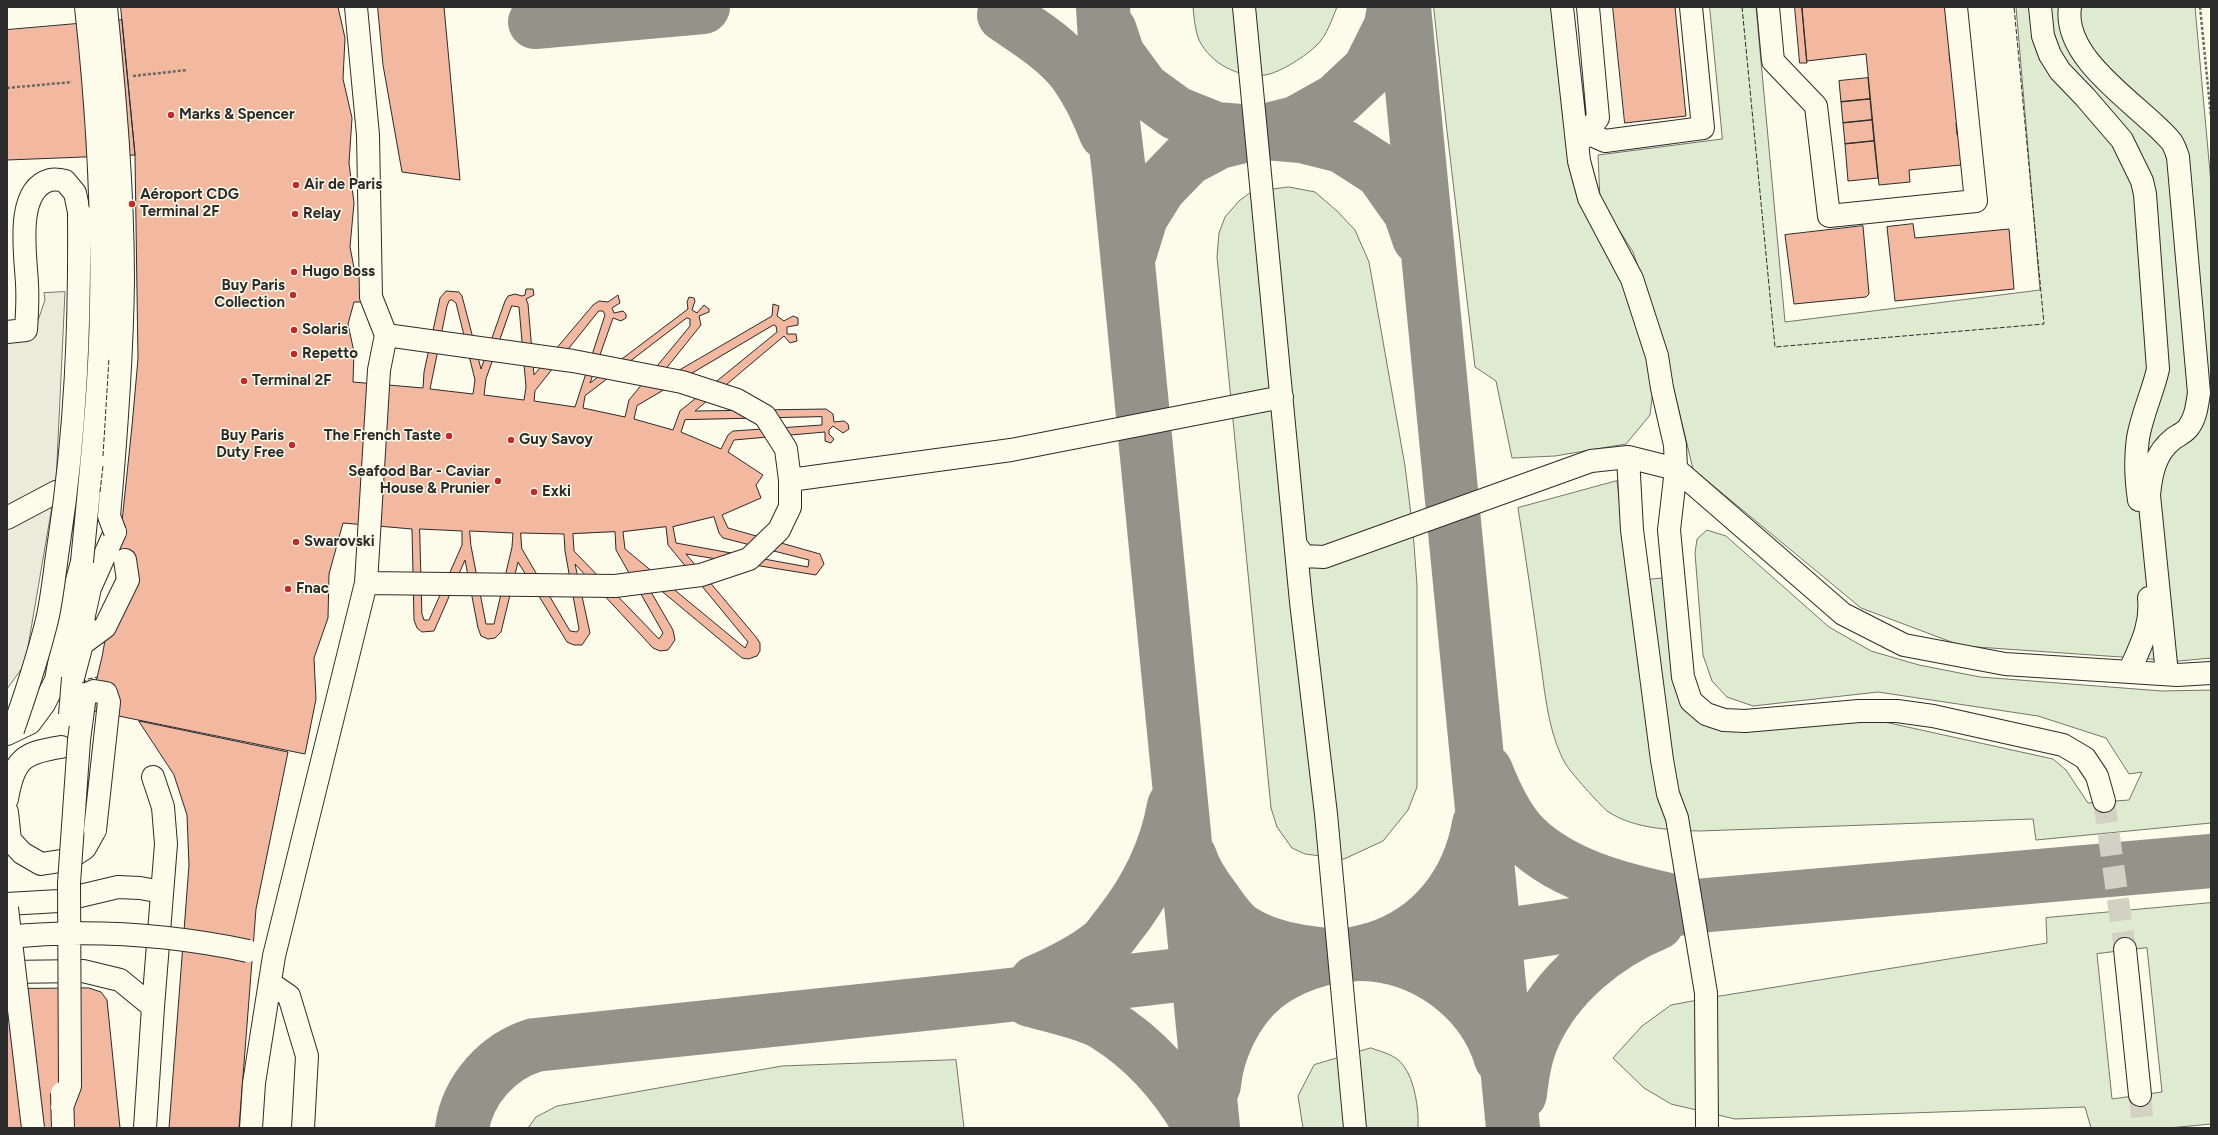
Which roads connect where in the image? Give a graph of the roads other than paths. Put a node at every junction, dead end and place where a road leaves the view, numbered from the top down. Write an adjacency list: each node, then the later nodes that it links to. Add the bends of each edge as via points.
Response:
1 (86, 7): 23 (main road, bridge, via 100,163 101,307)
2 (106, 7): 22 (main road, bridge, via 118,155 123,281 119,395 109,516)
3 (356, 7): 14 (main road, via 368,135 371,297)
4 (1244, 7): 15 (main road)
5 (1562, 7): 12 (main road)
6 (1588, 7): 12 (main road)
7 (1691, 7): 12 (main road, via 1703,128 1605,141)
8 (1768, 7): 9 (main road, via 1773,61 1816,106 1829,216 1976,201)
9 (1956, 7)
10 (2040, 7): 26 (main road, via 2043,36 2050,55 2060,71 2122,140 2134,161 2145,194 2158,369 2154,391 2138,438 2135,471 2150,613 2146,632)
11 (2070, 7): 28 (main road, via 2072,35 2088,60 2171,141 2178,156 2199,393 2195,414 2187,429 2171,440 2156,459 2151,474 2149,495)
12 (1587, 132): 17 (main road, via 1579,161 1589,198 1632,279 1657,356 1674,445)
13 (7, 332): 30 (main road, bridge, via 26,330 28,286 23,228 30,200 41,185 51,180 66,181 81,199 80,308 68,484 48,618 34,672)
14 (386, 335): 18 (main road, via 574,360 682,382 737,400 765,416 786,449); 24 (main road, via 379,370)
15 (1282, 397): 18 (main road, via 1011,450); 21 (main road)
16 (1628, 457): 17 (main road); 21 (main road, via 1591,461 1324,557 1304,556); 52 (main road, via 1632,530 1662,760 1668,794 1677,818 1706,993)
17 (1676, 470): 26 (main road, via 1842,614 1904,645 2005,664); 34 (main road, via 1669,530 1682,677 1691,701 1706,714 1724,720 1745,721 1859,711 1897,711 1933,716 2063,745 2085,758 2097,776)
18 (790, 480): 24 (main road, via 790,507 779,530 749,559 700,575 615,586)
19 (56, 492): 20 (main road)
20 (7, 518)
21 (1296, 545): 51 (main road, via 1326,814)
22 (121, 547): 25 (main road, via 90,588); 25 (main road, via 128,580 105,627)
23 (82, 562): 29 (main road, via 83,581); 30 (main road, via 69,610 56,680 44,704 30,723)
24 (366, 583): 41 (main road)
25 (83, 631): 29 (main road)
26 (2129, 672): 28 (main road)
27 (2211, 673): 28 (main road)
28 (2168, 674)
29 (73, 678): 46 (main road, bridge, via 60,886)
30 (10, 732)
31 (61, 747): 33 (main road, via 36,751 19,762 9,785)
32 (153, 777): 36 (main road, via 163,807 166,844)
33 (7, 799)
34 (2104, 801)
35 (7, 812): 46 (main road, bridge, via 10,840 22,853 41,864 67,860 73,856 79,852 85,848 95,830 109,702 106,692 94,691 85,695 79,740 72,852 71,860 70,867 69,883 70,1086)
36 (162, 892): 37 (main road, via 118,887 59,901); 44 (main road)
37 (7, 904)
38 (7, 908): 47 (main road, bridge)
39 (7, 937): 41 (main road, bridge, via 115,933 196,940)
40 (2124, 949): 45 (main road)
41 (274, 956): 43 (main road)
42 (7, 972): 44 (main road, via 83,971 120,980)
43 (270, 983): 49 (main road, via 254,1083); 50 (main road, via 289,996 307,1056)
44 (153, 1008): 48 (main road)
45 (2140, 1095)
46 (62, 1118)
47 (33, 1128)
48 (145, 1128)
49 (251, 1128)
50 (303, 1128)
51 (1355, 1128)
52 (1707, 1128)

